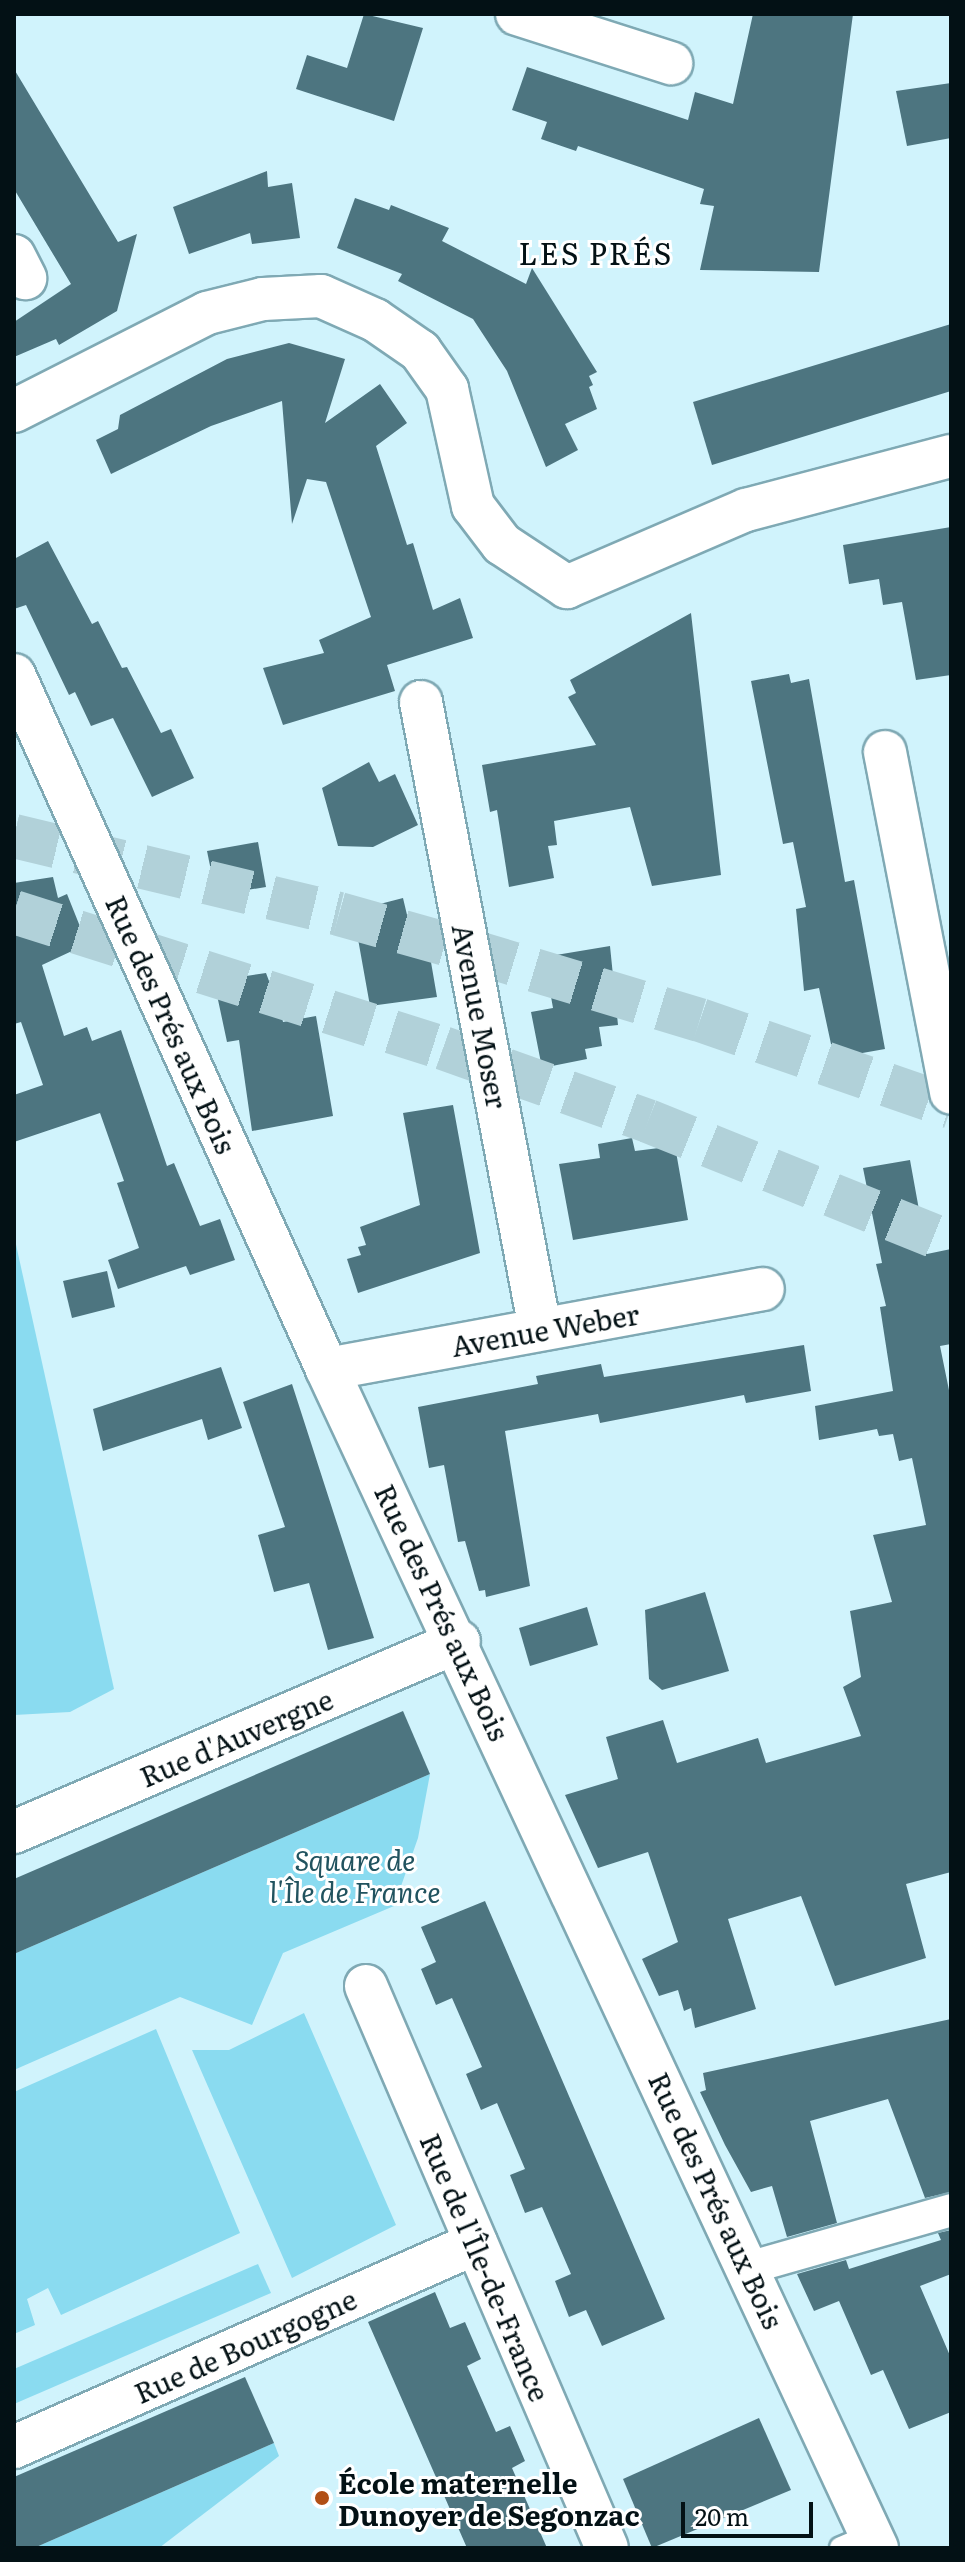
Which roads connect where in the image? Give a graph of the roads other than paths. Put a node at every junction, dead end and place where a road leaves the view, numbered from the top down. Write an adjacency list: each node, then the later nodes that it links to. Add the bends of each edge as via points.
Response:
1 (517, 14): 2 (street)
2 (671, 63)
3 (14, 411): 4 (street, via 207,313 263,299 321,296 375,320 420,351 447,389 473,506 502,544 567,587 746,510)
4 (951, 456)
5 (14, 675): 7 (street, Rue des Prés aux Bois)
6 (421, 702): 11 (street, Avenue Moser)
7 (24, 721): 12 (street, Rue des Prés aux Bois)
8 (885, 752): 9 (street)
9 (951, 1093)
10 (763, 1289): 11 (street, Avenue Weber)
11 (540, 1329): 12 (street, Avenue Weber)
12 (327, 1369): 13 (street, Rue des Prés aux Bois)
13 (459, 1641): 14 (street, Rue d'Auvergne); 18 (street, Rue des Prés aux Bois)
14 (14, 1832)
15 (366, 1986): 17 (street, Rue de l'Île-de-France)
16 (951, 2210): 18 (street)
17 (476, 2243): 19 (street, Rue de Bourgogne); 21 (street, Rue de l'Île-de-France)
18 (748, 2268): 20 (street, Rue des Prés aux Bois)
19 (14, 2447)
20 (863, 2544)
21 (607, 2548)

